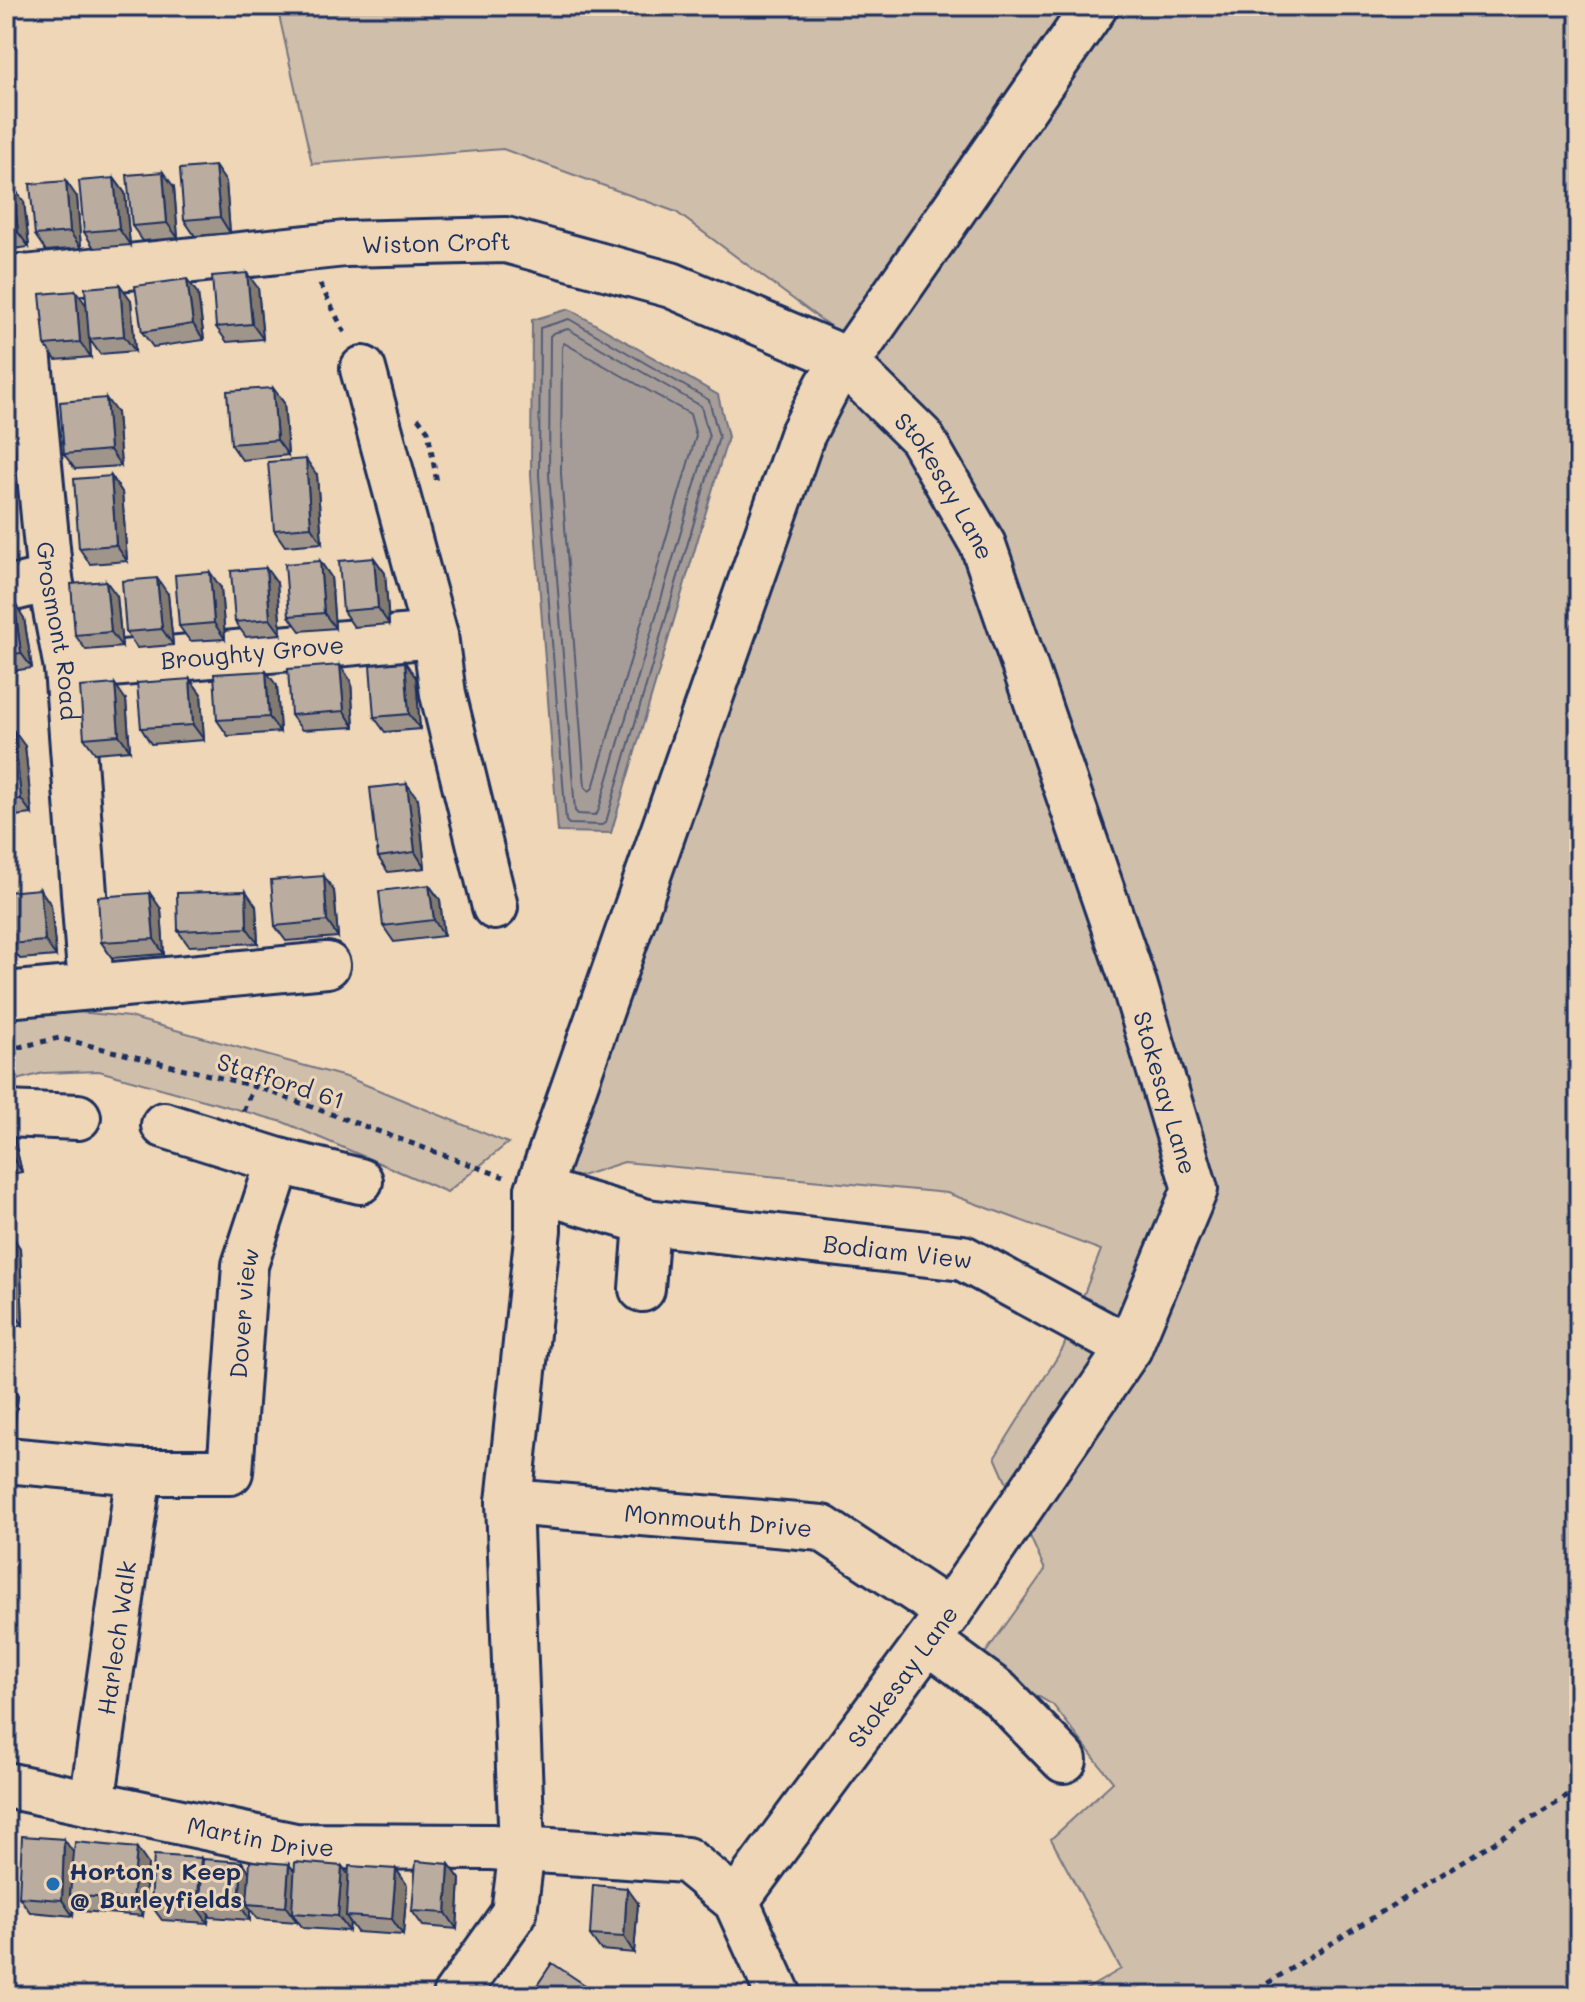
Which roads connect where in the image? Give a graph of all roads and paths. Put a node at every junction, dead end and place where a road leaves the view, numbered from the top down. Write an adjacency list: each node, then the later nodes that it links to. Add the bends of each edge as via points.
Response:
1 (1095, 6): 3 (street)
2 (14, 278): 3 (street, Wiston Croft, via 345,244 506,240 671,285 829,352); 5 (street, Grosmont Road)
3 (845, 364): 19 (street, via 802,435); 22 (street, Stokesay Lane, via 921,437 983,545 1135,987 1195,1189)
4 (363, 369): 7 (street)
5 (50, 579): 6 (street); 8 (street, Grosmont Road)
6 (6, 590)
7 (437, 650): 8 (street, Broughty Grove); 9 (street)
8 (67, 668): 11 (street, Grosmont Road)
9 (495, 907)
10 (327, 965): 11 (street)
11 (91, 986): 12 (street)
12 (14, 994)
13 (6, 1050): 19 (path, Stafford 61, via 59,1038 254,1086)
14 (6, 1114): 15 (street)
15 (78, 1117)
16 (164, 1125): 17 (street)
17 (279, 1161): 18 (street); 24 (street, Dover view, via 245,1265 230,1472)
18 (360, 1181)
19 (538, 1190): 20 (street, Bodiam View); 25 (street)
20 (647, 1222): 21 (street); 22 (street, Bodiam View, via 963,1258)
21 (642, 1289)
22 (1129, 1348): 26 (street, Stokesay Lane)
23 (6, 1460): 24 (street)
24 (139, 1472): 30 (street, Harlech Walk)
25 (509, 1502): 26 (street, Monmouth Drive, via 822,1528); 31 (street)
26 (939, 1627): 27 (street, Monmouth Drive); 32 (street, Stokesay Lane)
27 (1064, 1760)
28 (6, 1785): 30 (street, Martin Drive)
29 (1579, 1789): 35 (path)
30 (92, 1804): 31 (street, Martin Drive, via 295,1846)
31 (522, 1849): 32 (street, Martin Drive, via 686,1860); 33 (street, via 514,1913)
32 (736, 1901): 34 (street)
33 (455, 1996)
34 (779, 1996)
35 (1247, 1996)

